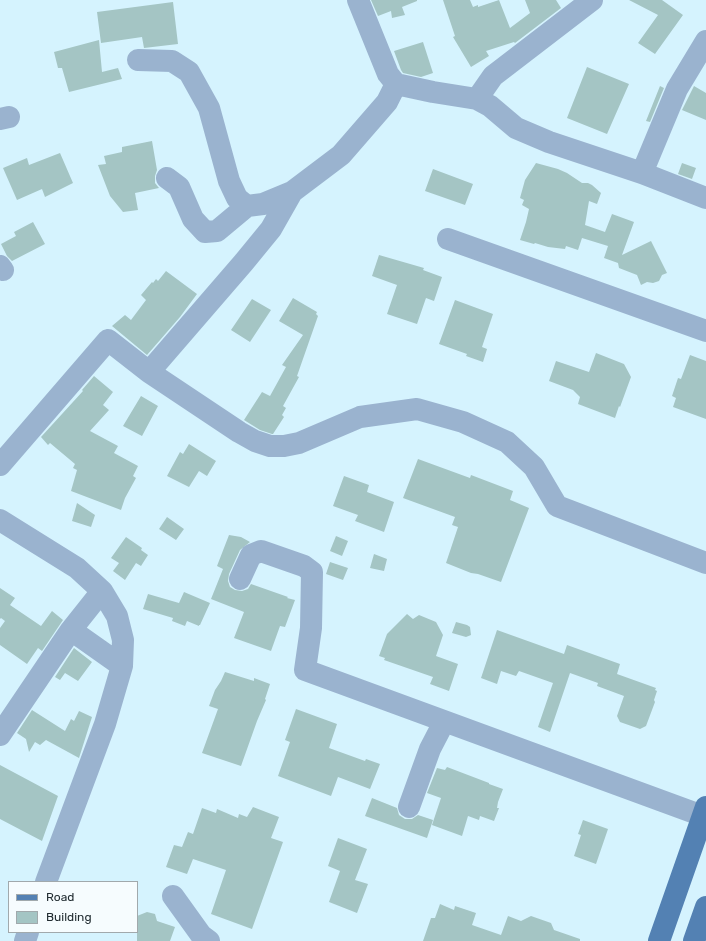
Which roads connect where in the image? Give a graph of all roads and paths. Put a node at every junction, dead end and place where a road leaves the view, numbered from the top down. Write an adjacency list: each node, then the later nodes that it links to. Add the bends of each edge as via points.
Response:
1 (358, 0): 5 (street, via 388,74)
2 (592, 0): 6 (street, via 493,76)
3 (706, 41): 7 (street, via 677,89)
4 (138, 60): 11 (street, via 172,61 190,72 209,108 229,181 237,198)
5 (396, 84): 6 (street); 9 (street, via 387,102 340,155)
6 (477, 99): 7 (street, via 490,106 516,128)
7 (642, 174): 10 (street)
8 (167, 178): 11 (street, via 179,187 193,219 205,232 217,232)
9 (292, 192): 11 (street, via 263,204); 14 (street, via 271,230)
10 (706, 198)
11 (247, 206)
12 (448, 239): 13 (street)
13 (706, 331)
14 (149, 372): 15 (street, via 108,340); 17 (street, via 238,432 270,446 299,443 360,417 417,409 463,422 507,442 534,467 557,506)
15 (0, 465)
16 (0, 520): 19 (street, via 77,568)
17 (706, 562)
18 (240, 579): 22 (street, via 251,555 261,551 304,566 312,572 311,628 305,670)
19 (102, 592): 20 (street); 21 (street, via 117,616 123,640)
20 (71, 630): 21 (street); 23 (street)
21 (122, 666): 26 (street, via 105,724)
22 (444, 722): 24 (street, via 430,749); 25 (street)
23 (0, 735)
24 (409, 807)
25 (704, 812): 30 (main road)
26 (46, 881)
27 (172, 896): 29 (street, via 201,935)
28 (706, 906): 31 (main road)
29 (209, 941)
30 (659, 941)
31 (694, 941)

